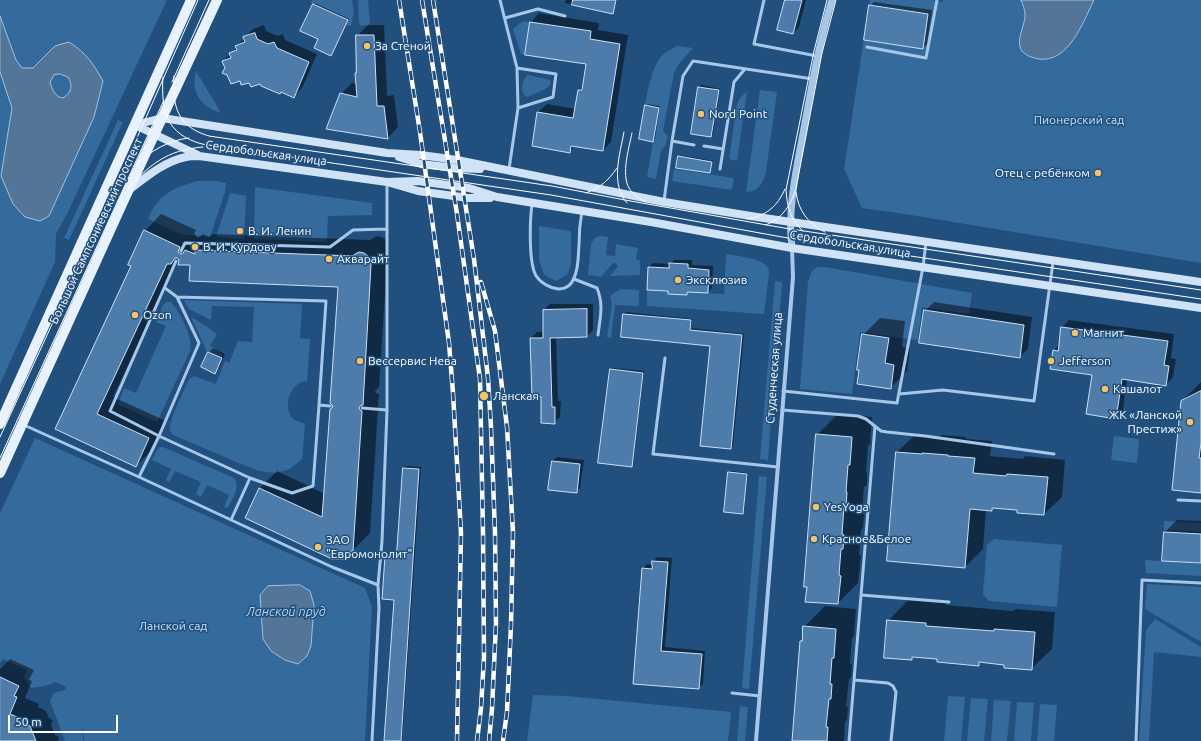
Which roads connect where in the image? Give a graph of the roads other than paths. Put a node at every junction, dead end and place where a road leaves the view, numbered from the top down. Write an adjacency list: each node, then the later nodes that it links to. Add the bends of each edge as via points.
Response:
1 (191, 0): 16 (main road, Большой Сампсониевский проспект)
2 (217, 0): 15 (main road, Большой Сампсониевский проспект)
3 (500, 0): 8 (lane)
4 (764, 0): 10 (lane, via 754,44)
5 (832, 0): 10 (street, Студенческая улица)
6 (937, 0): 9 (lane, via 926,58)
7 (565, 16): 8 (lane, via 538,9)
8 (505, 18): 11 (lane)
9 (867, 47)
10 (817, 56): 13 (street, Студенческая улица)
11 (517, 68): 14 (lane); 14 (lane, via 556,74 553,97)
12 (745, 68): 13 (lane); 18 (lane, via 693,61 683,76); 21 (lane, via 734,82)
13 (813, 79): 30 (street, Студенческая улица, via 795,174)
14 (518, 108): 24 (lane)
15 (162, 118): 16 (main road, Сердобольская улица); 17 (main road, Большой Сампсониевский проспект); 24 (main road, Сердобольская улица, via 387,153 421,164)
16 (135, 125): 17 (main road); 53 (main road, Большой Сампсониевский проспект)
17 (155, 134): 22 (main road); 26 (main road, Большой Сампсониевский проспект)
18 (672, 141): 19 (lane); 27 (lane)
19 (694, 144)
20 (704, 146): 21 (lane)
21 (723, 149): 23 (lane)
22 (199, 156): 25 (main road, Сердобольская улица); 26 (main road, Сердобольская улица, via 173,161)
23 (720, 169)
24 (505, 170): 27 (main road, Сердобольская улица)
25 (386, 182): 28 (main road, Сердобольская улица, via 418,181 469,188 497,197); 31 (lane)
26 (128, 192): 54 (main road, Большой Сампсониевский проспект)
27 (664, 202): 30 (main road, Сердобольская улица)
28 (532, 203): 29 (main road, Сердобольская улица); 38 (lane, via 532,267 536,277 553,288 563,289)
29 (582, 211): 33 (main road, Сердобольская улица); 38 (lane, via 578,266)
30 (790, 222): 32 (main road, Сердобольская улица); 33 (street, Студенческая улица)
31 (386, 229): 34 (lane, via 353,230 330,247 185,242); 51 (lane)
32 (926, 242): 36 (main road, Сердобольская улица); 37 (lane)
33 (792, 248): 37 (main road, Сердобольская улица); 46 (street, Студенческая улица, via 793,277)
34 (181, 251)
35 (176, 261): 41 (lane)
36 (1053, 261): 39 (main road, Сердобольская улица); 40 (lane)
37 (923, 267): 40 (main road, Сердобольская улица); 47 (lane)
38 (574, 279): 44 (lane, via 597,288 601,298)
39 (1201, 282)
40 (1050, 286): 43 (main road, Сердобольская улица); 47 (lane, via 1034,401 943,390)
41 (165, 288): 42 (lane); 56 (lane, via 110,411)
42 (177, 297): 48 (lane, via 326,301); 56 (lane, via 199,343)
43 (1201, 308)
44 (598, 336)
45 (665, 358): 58 (lane, via 653,454)
46 (783, 391): 47 (lane, via 897,403); 52 (street, Студенческая улица)
47 (899, 394)
48 (319, 405): 49 (lane); 61 (lane, via 313,486 292,493)
49 (330, 406)
50 (362, 408): 51 (lane)
51 (387, 410): 66 (lane)
52 (782, 410): 55 (lane, via 858,416); 58 (street, Студенческая улица)
53 (0, 424)
54 (22, 424): 59 (main road, Большой Сампсониевский проспект); 60 (lane)
55 (875, 426): 57 (lane, via 880,431); 67 (lane)
56 (159, 436): 60 (lane); 61 (lane)
57 (1054, 454)
58 (778, 467): 71 (street, Студенческая улица)
59 (0, 473)
60 (139, 477): 64 (lane)
61 (250, 478): 64 (lane)
62 (1178, 500): 63 (lane)
63 (1201, 501)
64 (231, 520): 66 (lane, via 332,567)
65 (1201, 583): 76 (lane, via 1142,580)
66 (378, 585): 72 (lane)
67 (861, 595): 68 (lane); 69 (lane)
68 (949, 602)
69 (854, 680): 74 (lane); 75 (lane, via 888,683 893,686 896,692)
70 (732, 693): 71 (lane)
71 (760, 696): 73 (street, Студенческая улица)
72 (372, 741)
73 (756, 741)
74 (849, 741)
75 (891, 741)
76 (1136, 741)

